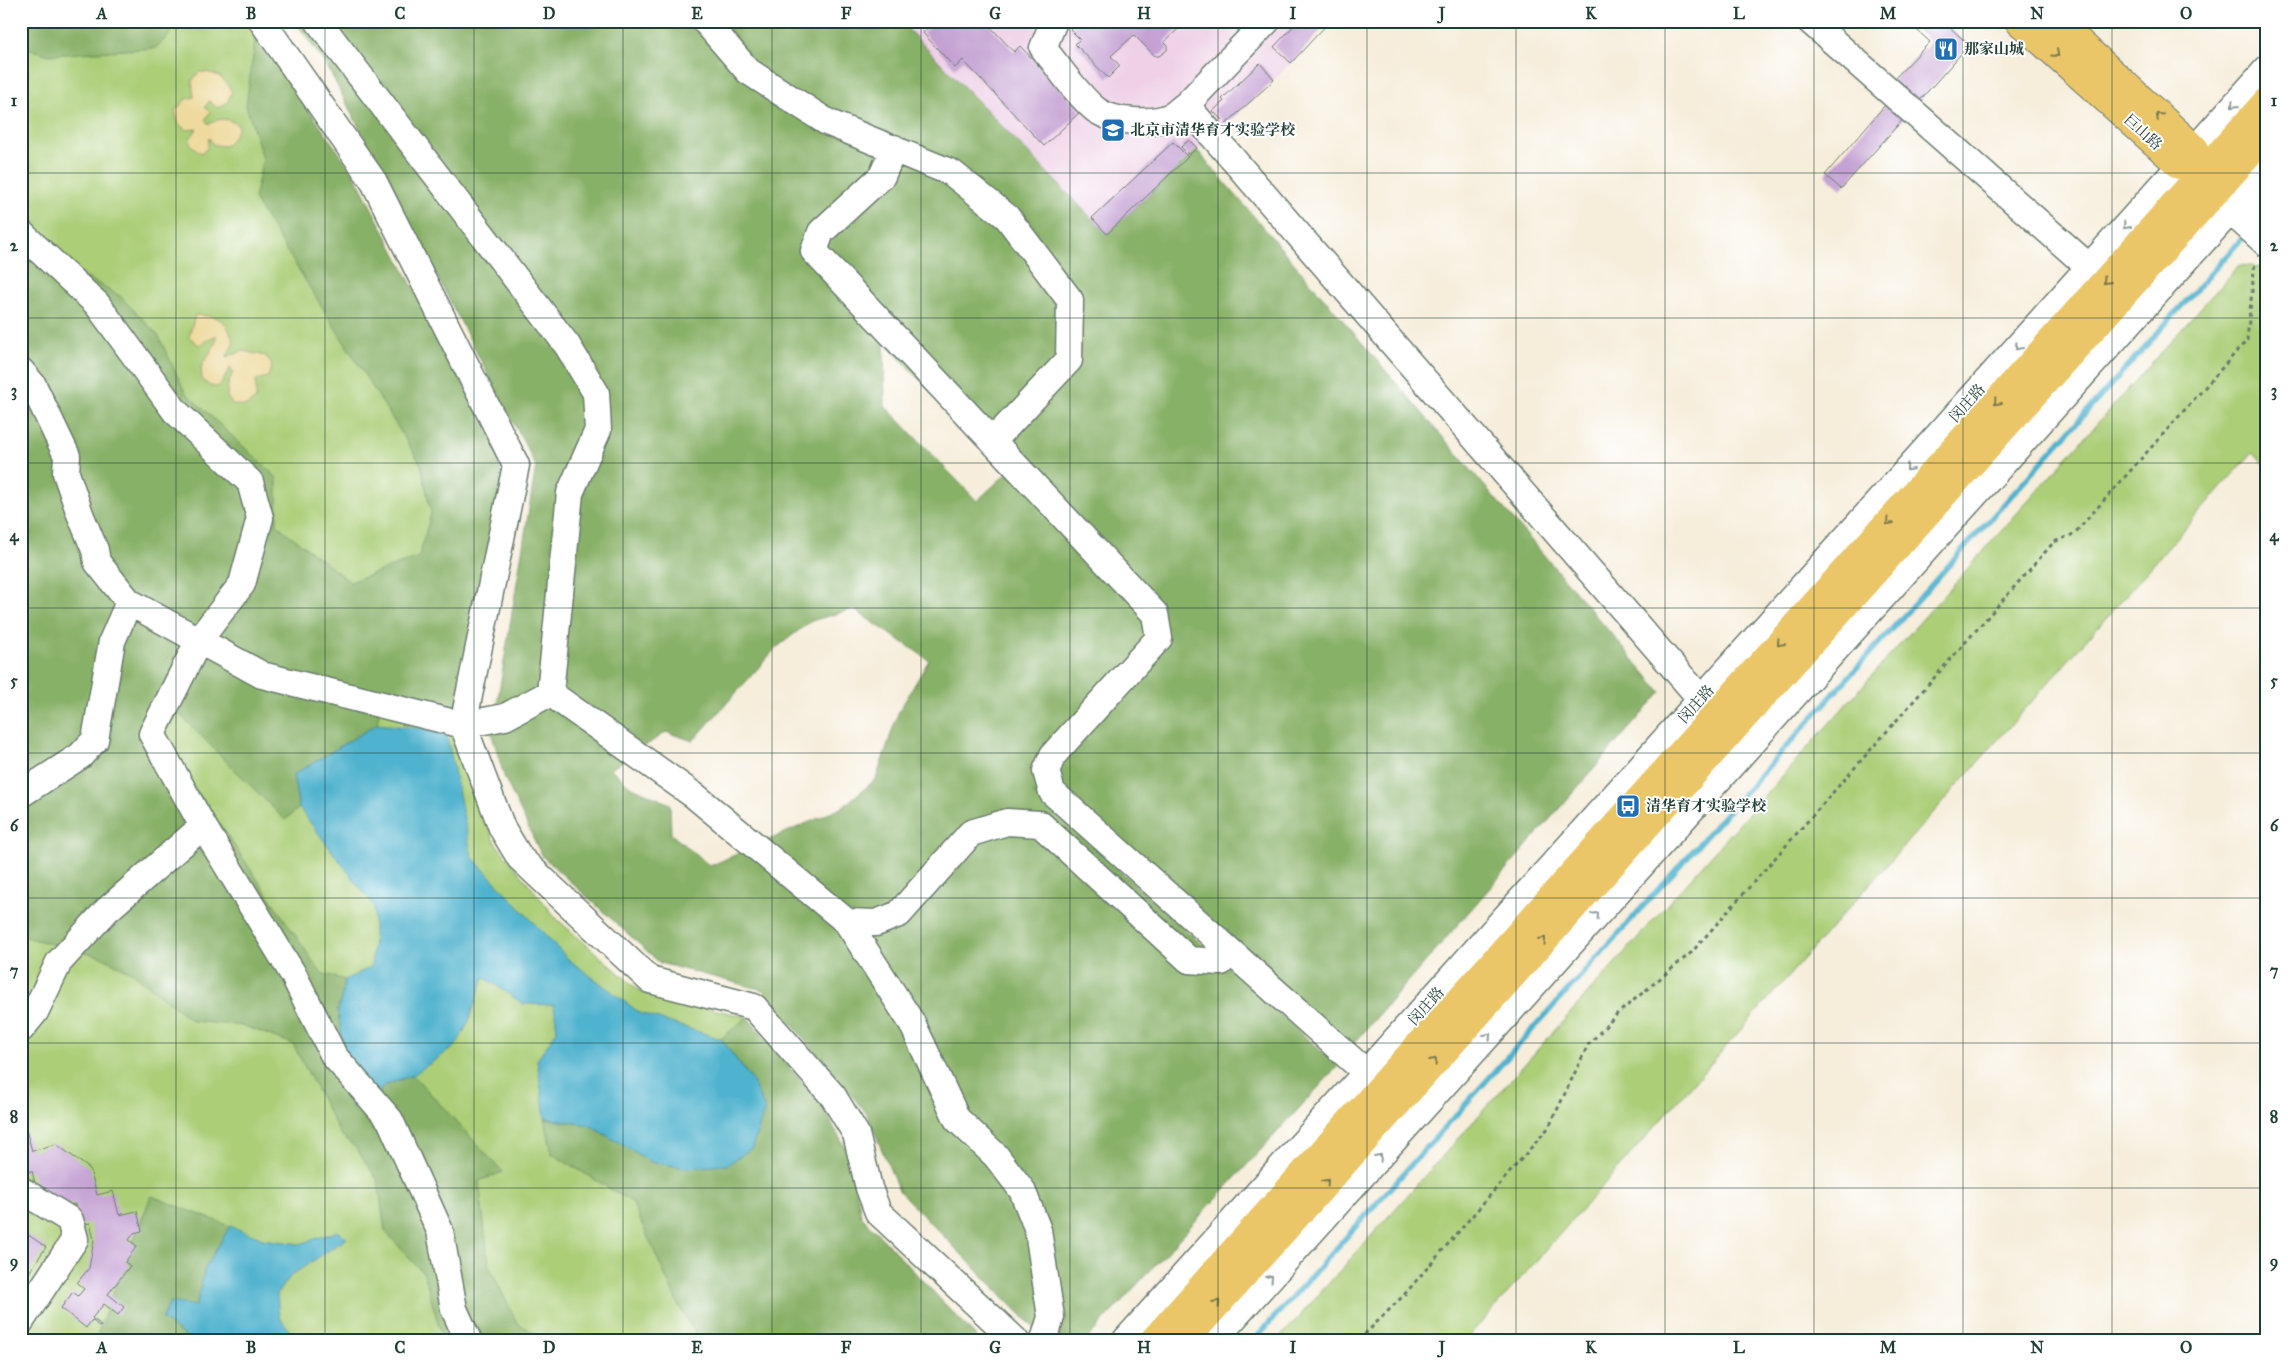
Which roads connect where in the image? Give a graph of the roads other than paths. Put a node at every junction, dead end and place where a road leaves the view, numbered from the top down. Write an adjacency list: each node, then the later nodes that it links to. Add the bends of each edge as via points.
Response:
1 (262, 21): 24 (street, via 374,182 516,465)
2 (318, 21): 22 (street, via 567,345 596,393 598,430 570,493)
3 (705, 21): 13 (street, via 748,71 827,122)
4 (1054, 21): 11 (street, via 1043,48 1098,111 1136,122 1152,121 1171,116)
5 (1267, 21): 11 (street)
6 (1810, 21): 17 (street)
7 (2019, 21): 15 (main road, 巨山路, one-way to 15)
8 (2056, 21): 15 (main road, 巨山路, one-way to 8)
9 (2267, 68): 15 (street, 闵庄路, one-way to 15)
10 (2267, 101): 15 (main road, 闵庄路)
11 (1186, 105): 23 (street)
12 (2267, 134): 15 (main road, 闵庄路)
13 (894, 148): 19 (street, via 882,176 821,232 814,250); 19 (street, via 952,173 1007,217 1070,300 1069,360)
14 (2267, 170): 15 (street, 闵庄路)
15 (2230, 197): 17 (street, 闵庄路, one-way to 17); 30 (main road, 闵庄路, one-way to 30); 38 (main road, 闵庄路, one-way to 15); 39 (street, 闵庄路, one-way to 15)
16 (21, 233): 21 (street, via 97,304 176,411 250,482 260,518 242,584)
17 (2089, 268): 23 (street, 闵庄路, one-way to 23)
18 (21, 372): 20 (street, via 32,385 67,456 66,473 97,562)
19 (994, 440): 28 (street, via 1156,614 1159,638 1053,755 1046,771 1052,792)
20 (129, 602): 21 (street); 25 (street, via 112,641 95,740 80,756)
21 (199, 640): 24 (street, via 262,675); 26 (street, via 152,734)
22 (550, 692): 24 (street, via 506,717); 27 (street, via 695,796)
23 (1701, 699): 30 (street, 闵庄路)
24 (463, 724): 34 (street, via 502,828 520,858 650,980 754,1007 834,1096 856,1134 878,1212)
25 (21, 794)
26 (203, 826): 29 (street, via 107,910 59,962 35,1012); 33 (street, via 293,974 334,1056 390,1120 440,1231 454,1310)
27 (847, 922): 28 (street, via 876,923 900,914 971,833 1007,822 1040,824 1189,960 1221,962); 35 (street, via 912,1023 957,1119 996,1156 1022,1190 1038,1230 1051,1317)
28 (1231, 952): 30 (street)
29 (21, 1029)
30 (1374, 1080): 36 (street, 闵庄路); 37 (main road, 闵庄路)
31 (21, 1190): 32 (street, via 70,1220 76,1239)
32 (21, 1321)
33 (468, 1340)
34 (1015, 1340)
35 (1044, 1340)
36 (1126, 1340)
37 (1154, 1340)
38 (1185, 1340)
39 (1214, 1340)

